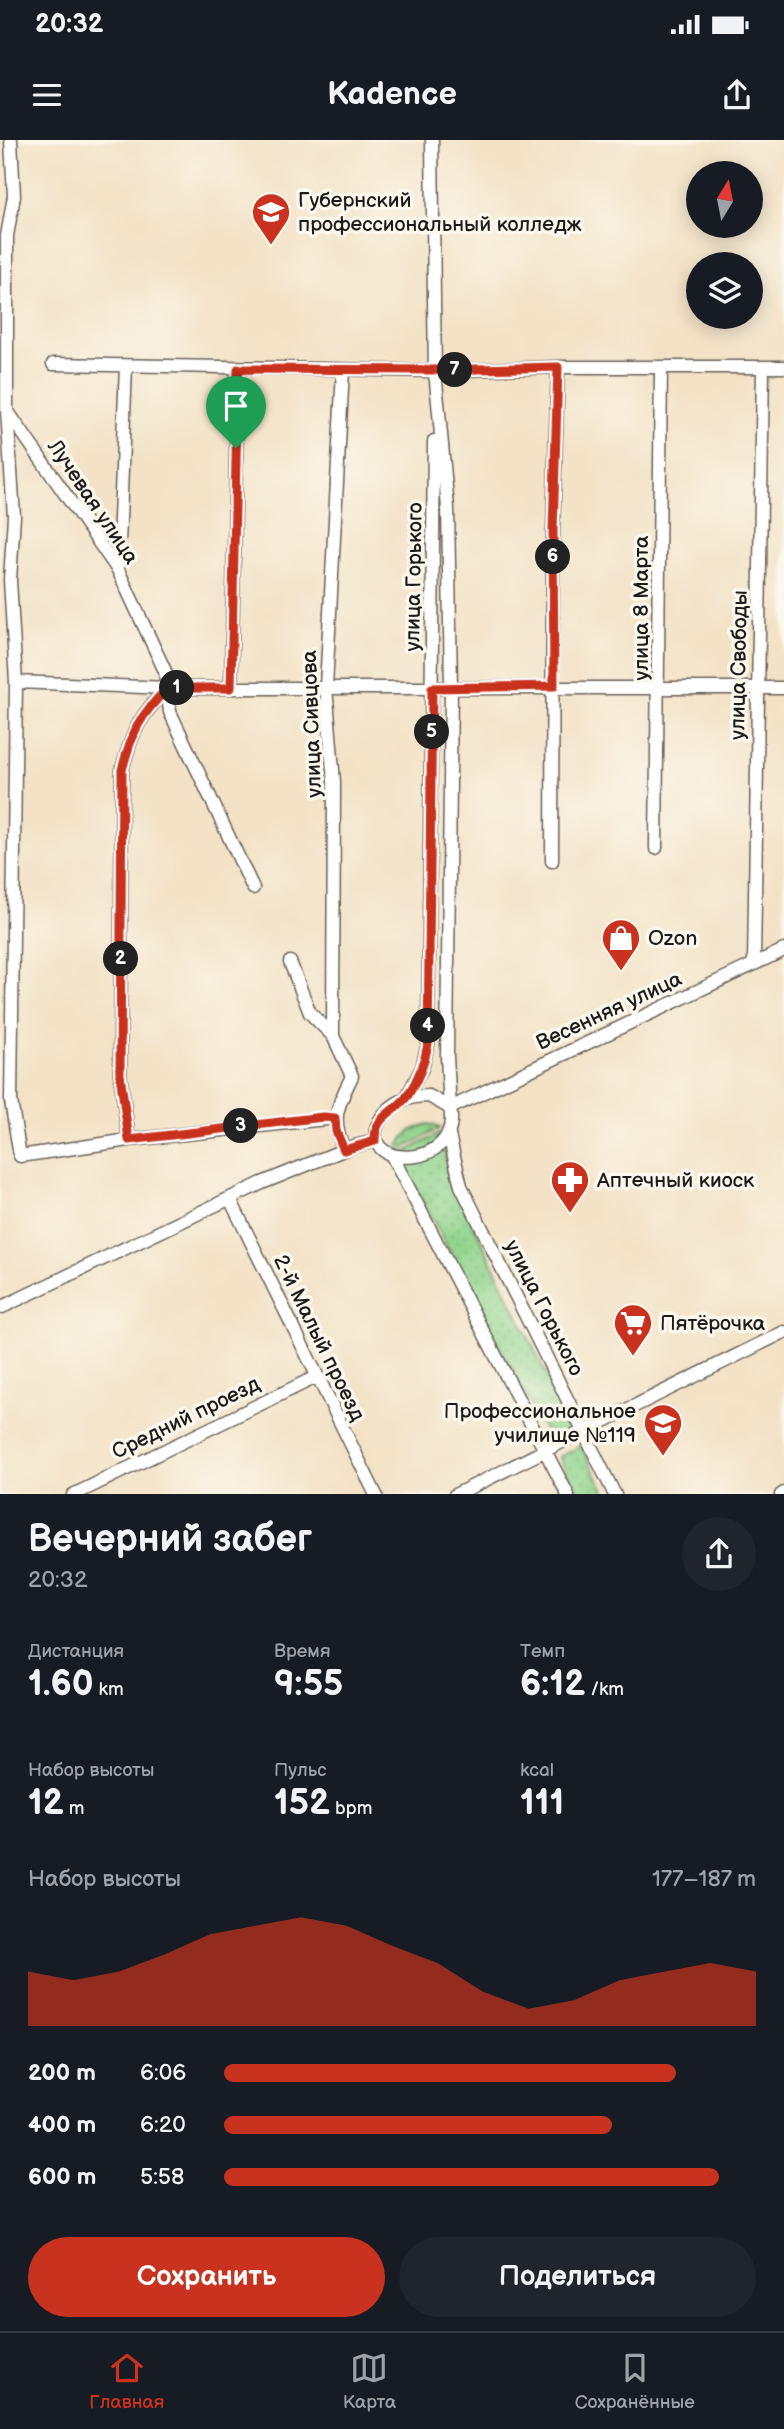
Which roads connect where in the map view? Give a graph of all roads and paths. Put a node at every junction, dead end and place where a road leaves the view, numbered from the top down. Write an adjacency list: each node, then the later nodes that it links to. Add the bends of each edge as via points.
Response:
1 (11, 140): 12 (street, via 14,196 7,236)
2 (432, 140): 11 (street)
3 (53, 364): 4 (street)
4 (126, 366): 9 (street); 13 (street)
5 (558, 367): 6 (street); 11 (street); 15 (street)
6 (661, 367): 7 (street); 17 (street, улица 8 Марта)
7 (763, 367): 8 (street); 22 (street, улица Свободы)
8 (784, 367)
9 (238, 369): 10 (street); 19 (street)
10 (343, 370): 11 (street); 16 (street, улица Сивцова)
11 (435, 370): 20 (street, улица Горького); 21 (street, улица Горького, via 448,508)
12 (7, 411): 13 (street, Лучевая улица); 14 (street, via 14,516 10,580)
13 (118, 570): 18 (street, Лучевая улица, via 165,671)
14 (16, 682): 18 (street); 35 (street, via 11,1101 20,1156)
15 (554, 686): 17 (street); 21 (street); 25 (street)
16 (326, 687): 19 (street); 20 (street); 30 (street, улица Сивцова, via 334,782)
17 (660, 687): 22 (street); 24 (street, улица 8 Марта)
18 (168, 688): 19 (street); 26 (street, Лучевая улица, via 170,712); 35 (street, via 133,730 122,770 120,1074)
19 (231, 688)
20 (432, 688): 21 (street); 31 (street, улица Горького, via 428,1044)
21 (451, 688): 32 (street, улица Горького)
22 (758, 688): 23 (street); 29 (street, улица Свободы)
23 (784, 688)
24 (656, 848)
25 (552, 861)
26 (253, 888)
27 (784, 950): 29 (street, Весенняя улица)
28 (290, 962): 30 (street, via 310,1013)
29 (754, 964): 32 (street, Весенняя улица)
30 (333, 1036): 33 (street, via 352,1076)
31 (407, 1097): 32 (street, via 429,1096); 36 (street, via 384,1115 374,1130)
32 (450, 1108): 34 (street)
33 (335, 1118): 35 (street); 37 (street)
34 (449, 1135): 38 (street, via 409,1159); 43 (street, улица Горького, via 461,1186)
35 (129, 1140)
36 (375, 1141): 37 (street); 38 (street)
37 (344, 1150): 39 (street)
38 (392, 1156): 44 (street)
39 (230, 1199): 40 (street); 42 (street, 2-й Малый проезд)
40 (0, 1308)
41 (784, 1332): 43 (street)
42 (316, 1377): 45 (street, Средний проезд); 46 (street, 2-й Малый проезд)
43 (584, 1431): 44 (street); 49 (street, улица Горького)
44 (546, 1451): 47 (street); 48 (street)
45 (73, 1494)
46 (376, 1494)
47 (455, 1494)
48 (568, 1494)
49 (615, 1494)

